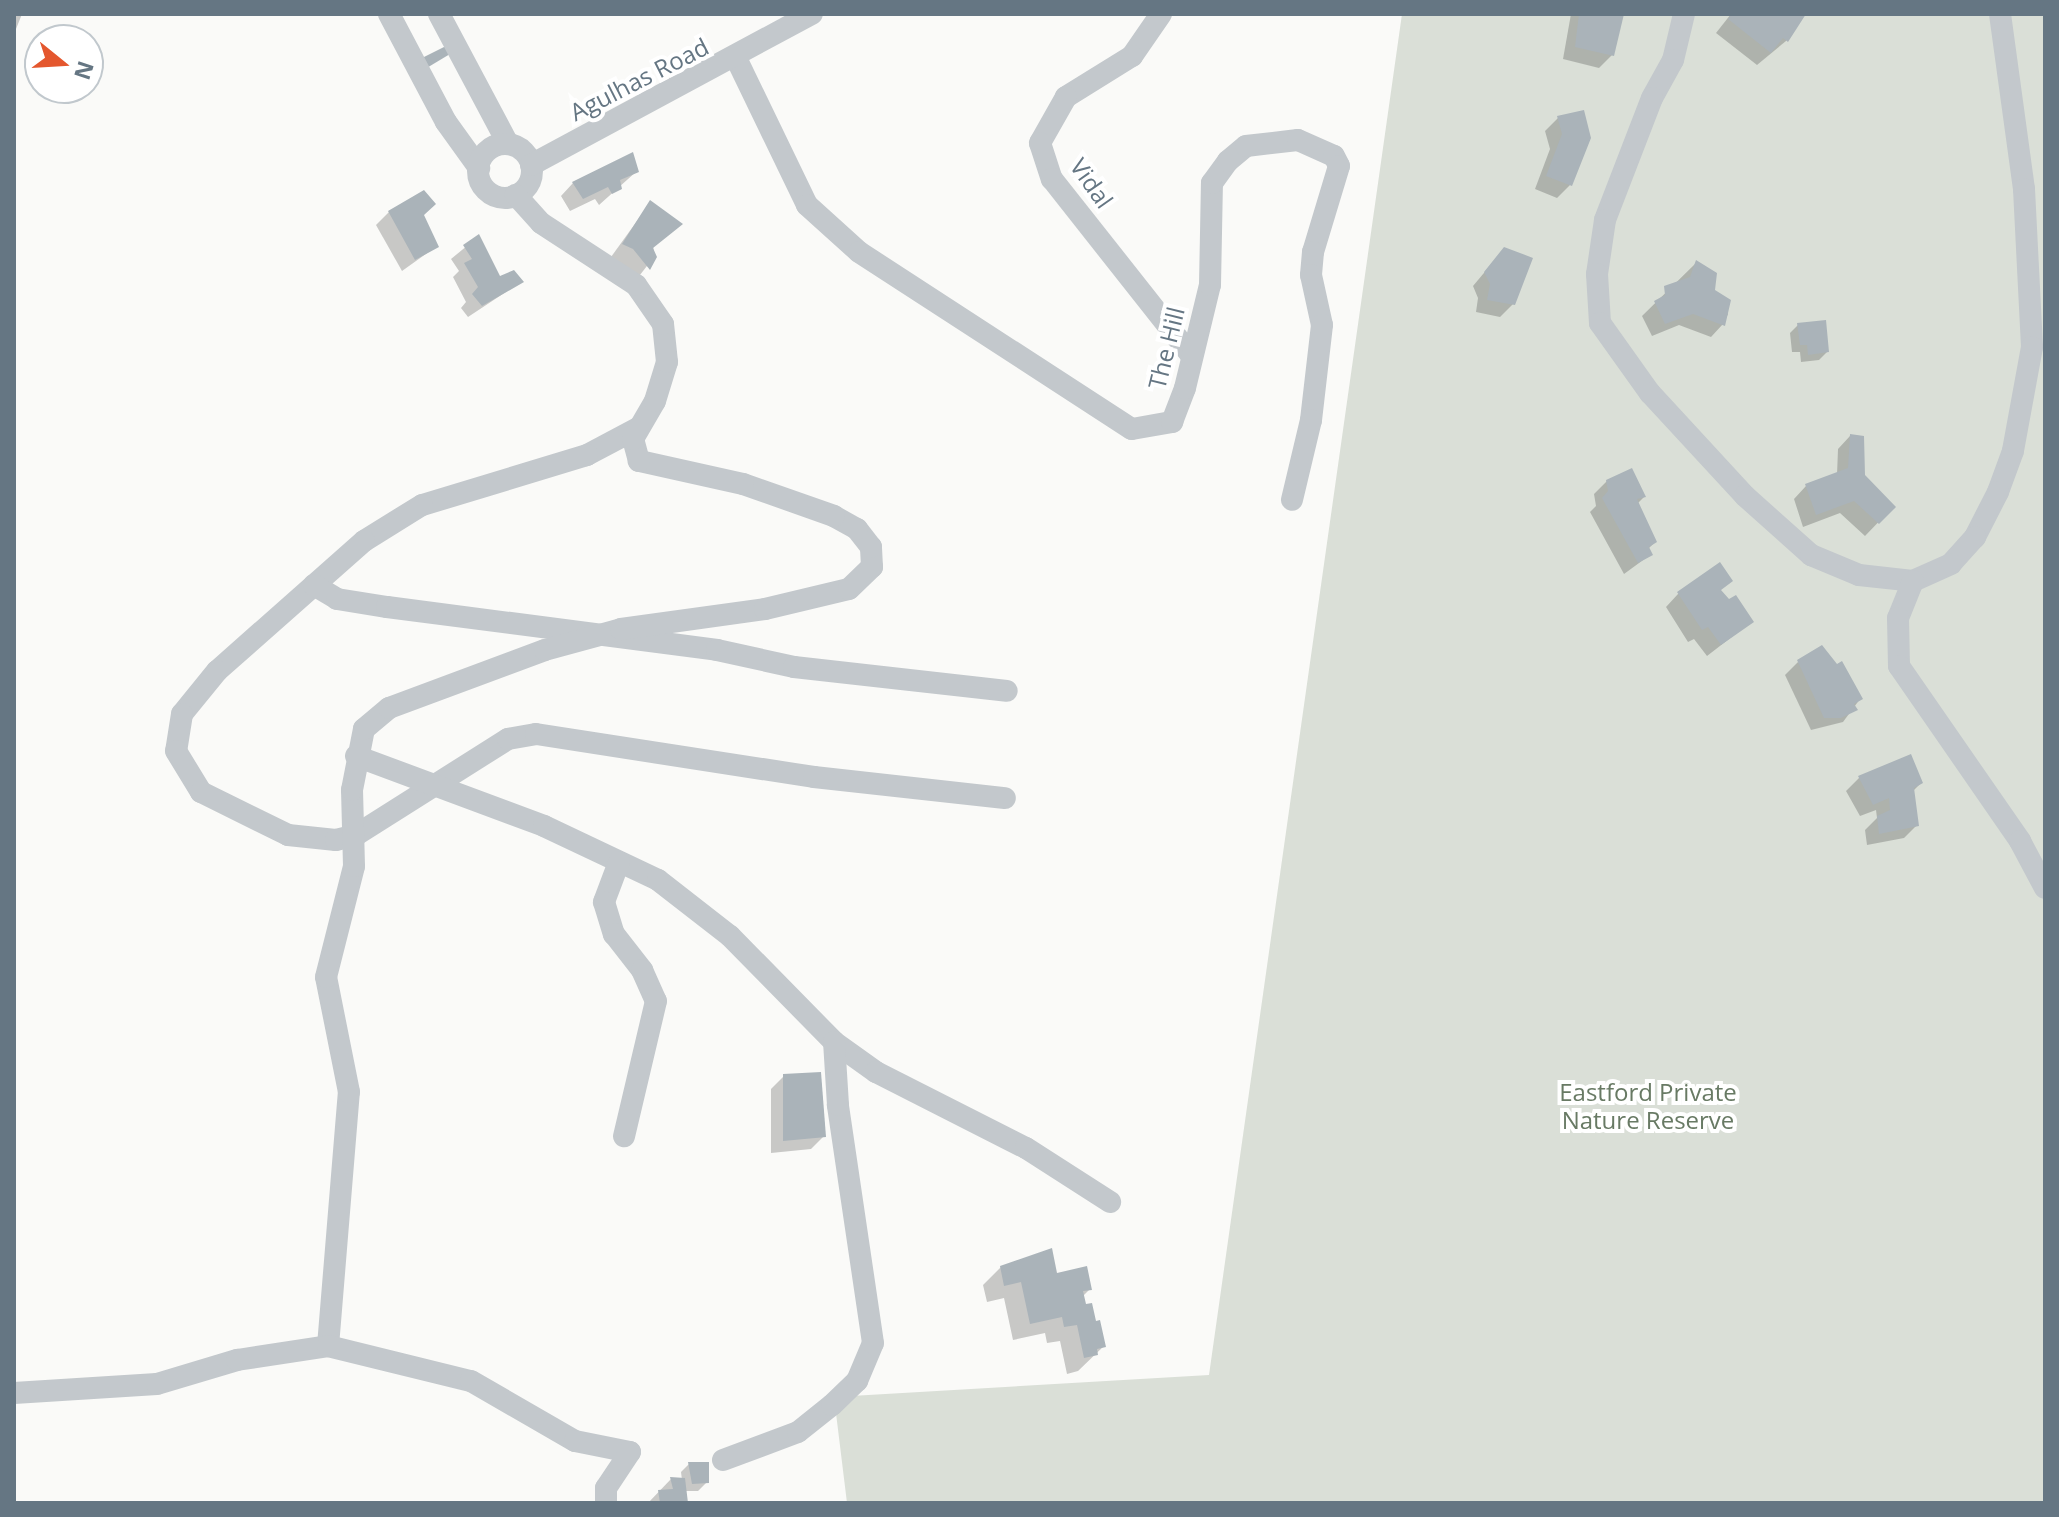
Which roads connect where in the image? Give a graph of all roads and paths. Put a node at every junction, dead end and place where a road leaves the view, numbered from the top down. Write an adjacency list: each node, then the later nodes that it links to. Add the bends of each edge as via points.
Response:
1 (389, 14): 10 (street, via 446,122)
2 (439, 14): 8 (street)
3 (812, 14): 7 (street, Agulhas Road)
4 (1161, 14): 12 (street, Vidal, via 1132,56 1066,97 1040,143 1052,179)
5 (1684, 14): 15 (street, via 1673,60 1652,98 1605,220 1597,274 1600,323 1650,393 1745,496 1811,555 1859,575)
6 (2000, 14): 15 (street, via 2024,189 2032,347 2013,451 1975,537 1951,564)
7 (736, 58): 9 (street, Agulhas Road); 12 (street, The Hill, via 807,205 859,252 1132,429 1172,422)
8 (508, 144): 9 (street, via 523,151); 10 (street, via 486,152)
9 (531, 165): 11 (street, via 527,186)
10 (479, 168): 11 (street, via 489,192)
11 (516, 195): 13 (street, via 541,223 636,285 652,302 663,324 667,362 655,401)
12 (1190, 354): 14 (street, The Hill, via 1210,285 1212,183 1246,146 1298,140 1334,156 1339,166 1313,252 1311,275 1322,325 1311,420)
13 (638, 428): 16 (street, via 587,455 422,505 364,541); 17 (street, via 634,454 639,461 743,484 834,516 857,529 871,547 872,567 849,589 765,609)
14 (1292, 500)
15 (1913, 581): 24 (street, via 1898,618 1899,666 2020,841)
16 (314, 585): 17 (street, via 337,599); 22 (street, via 217,671 182,714 176,751 201,792 235,812 288,835 336,840)
17 (590, 638): 18 (street); 19 (street, via 389,708 364,729)
18 (1007, 691)
19 (356, 756): 20 (street); 22 (street)
20 (430, 784): 21 (street, via 508,739 536,734 814,777); 22 (street); 23 (street, via 544,826)
21 (1005, 798)
22 (356, 835): 28 (street, via 354,866 326,977 349,1092)
23 (619, 862): 25 (street, via 658,880 730,936); 26 (street, via 604,902 614,934 642,970 656,1001)
24 (2045, 888)
25 (834, 1042): 27 (street, via 876,1072 1026,1148); 30 (street, via 838,1105 873,1343 857,1381 798,1432)
26 (624, 1136)
27 (1110, 1202)
28 (328, 1346): 29 (street, via 237,1360 157,1384); 31 (street, via 471,1381 575,1441 630,1452 606,1488)
29 (14, 1393)
30 (723, 1460)
31 (606, 1503)

